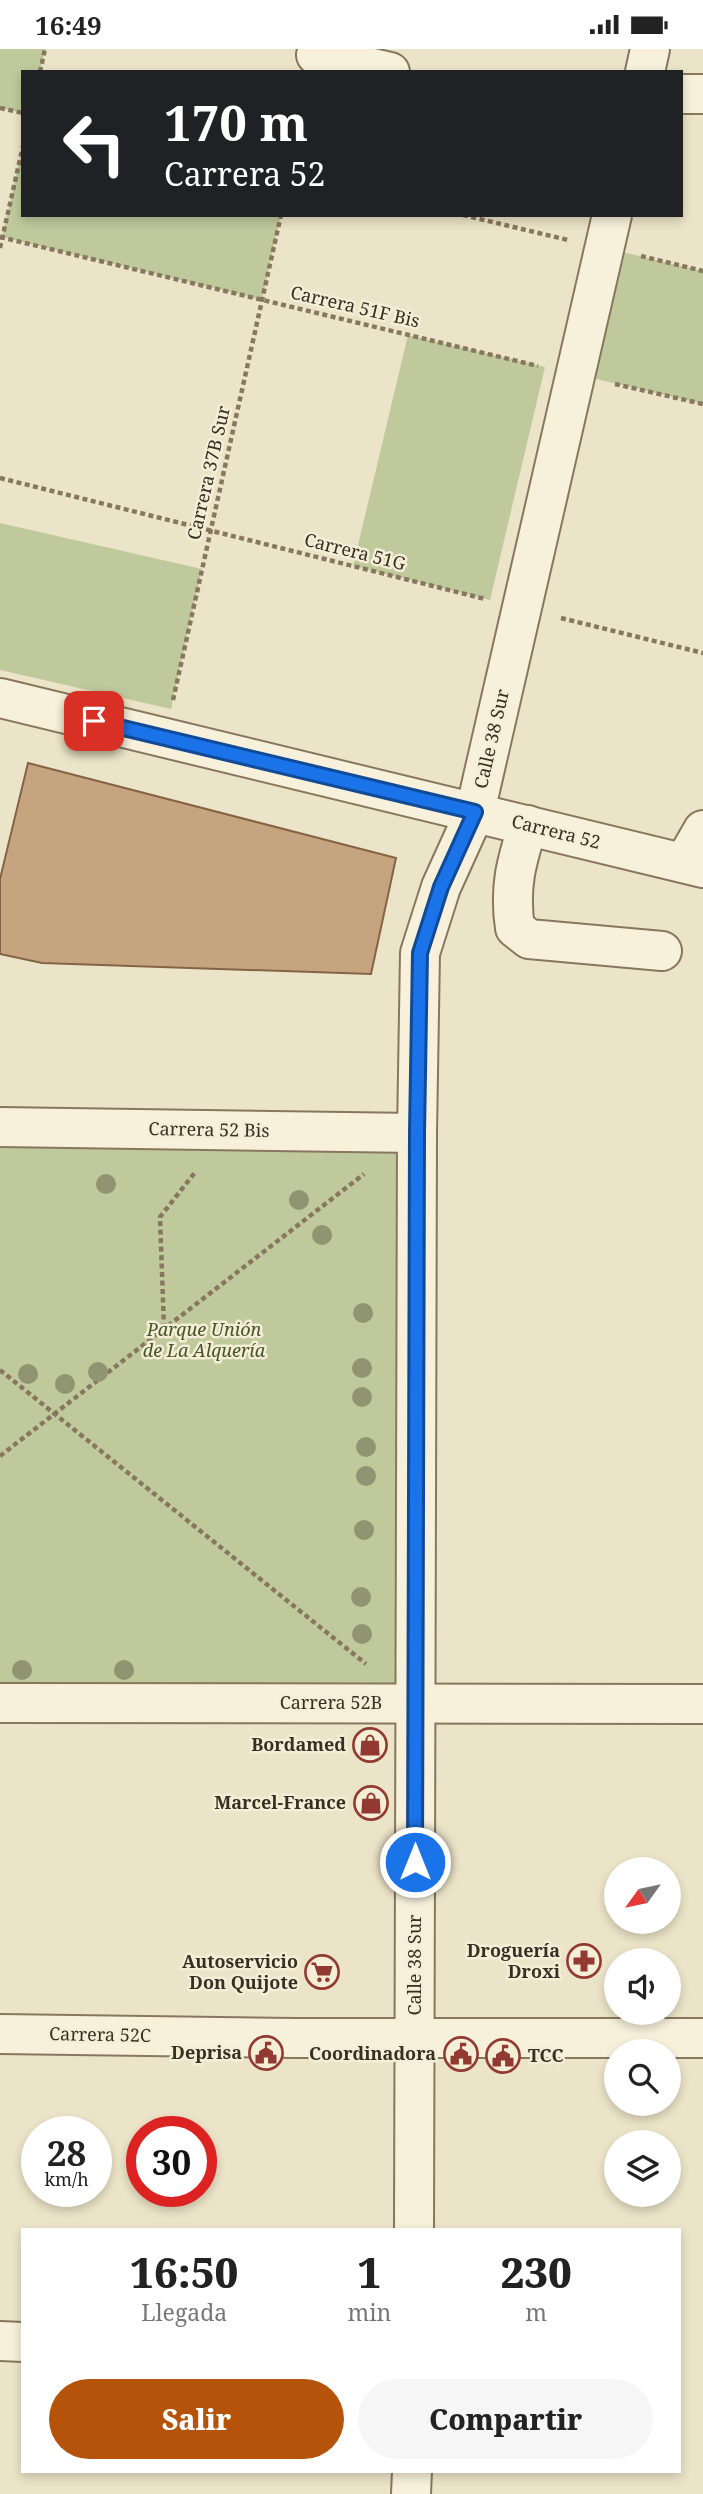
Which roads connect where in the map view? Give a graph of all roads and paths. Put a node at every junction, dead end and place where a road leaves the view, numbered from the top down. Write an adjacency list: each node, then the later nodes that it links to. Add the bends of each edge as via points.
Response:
1 (45, 49): 4 (path)
2 (650, 49): 6 (street)
3 (316, 55): 5 (street)
4 (40, 70)
5 (381, 70)
6 (645, 70)
7 (683, 94): 8 (street)
8 (703, 95)
9 (0, 108): 10 (path)
10 (21, 113)
11 (21, 154): 14 (path)
12 (281, 217): 16 (path, Carrera 37B Sur)
13 (612, 217): 17 (street, Calle 38 Sur)
14 (1, 237): 15 (path); 16 (path, Carrera 51F Bis)
15 (0, 248)
16 (262, 300): 17 (path, Carrera 51F Bis); 20 (path, Carrera 37B Sur)
17 (575, 374): 18 (path, Carrera 51F Bis); 21 (street, Calle 38 Sur)
18 (703, 404)
19 (0, 478): 20 (path, Carrera 51G)
20 (211, 531): 21 (path, Carrera 51G); 24 (path, Carrera 37B Sur)
21 (522, 608): 22 (path, Carrera 51G); 25 (street, Calle 38 Sur)
22 (703, 653)
23 (0, 698): 24 (street, Carrera 52)
24 (164, 738): 25 (street, Carrera 52)
25 (475, 812): 26 (street, Carrera 52); 32 (street, Calle 38 Sur, via 441,887 420,953)
26 (528, 825): 28 (street, Carrera 52); 29 (street, via 511,902 515,928 529,939)
27 (703, 830): 28 (street)
28 (694, 865)
29 (663, 951)
30 (0, 1127): 31 (street, Carrera 52 Bis)
31 (228, 1130): 32 (street, Carrera 52 Bis); 33 (path, via 160,1217)
32 (417, 1133): 33 (path); 38 (street, Calle 38 Sur)
33 (164, 1329): 35 (path)
34 (0, 1370): 35 (path)
35 (55, 1414): 36 (path); 38 (path)
36 (0, 1456)
37 (0, 1703): 38 (street, Carrera 52B)
38 (416, 1703): 39 (street, Carrera 52B); 41 (street, Calle 38 Sur)
39 (703, 1704)
40 (0, 2034): 41 (street, Carrera 52C)
41 (414, 2038): 42 (street, Carrera 52C); 43 (street, Calle 38 Sur)
42 (703, 2038)
43 (414, 2228)
44 (0, 2341): 45 (street)
45 (21, 2341)
46 (412, 2473): 47 (street)
47 (411, 2494)

